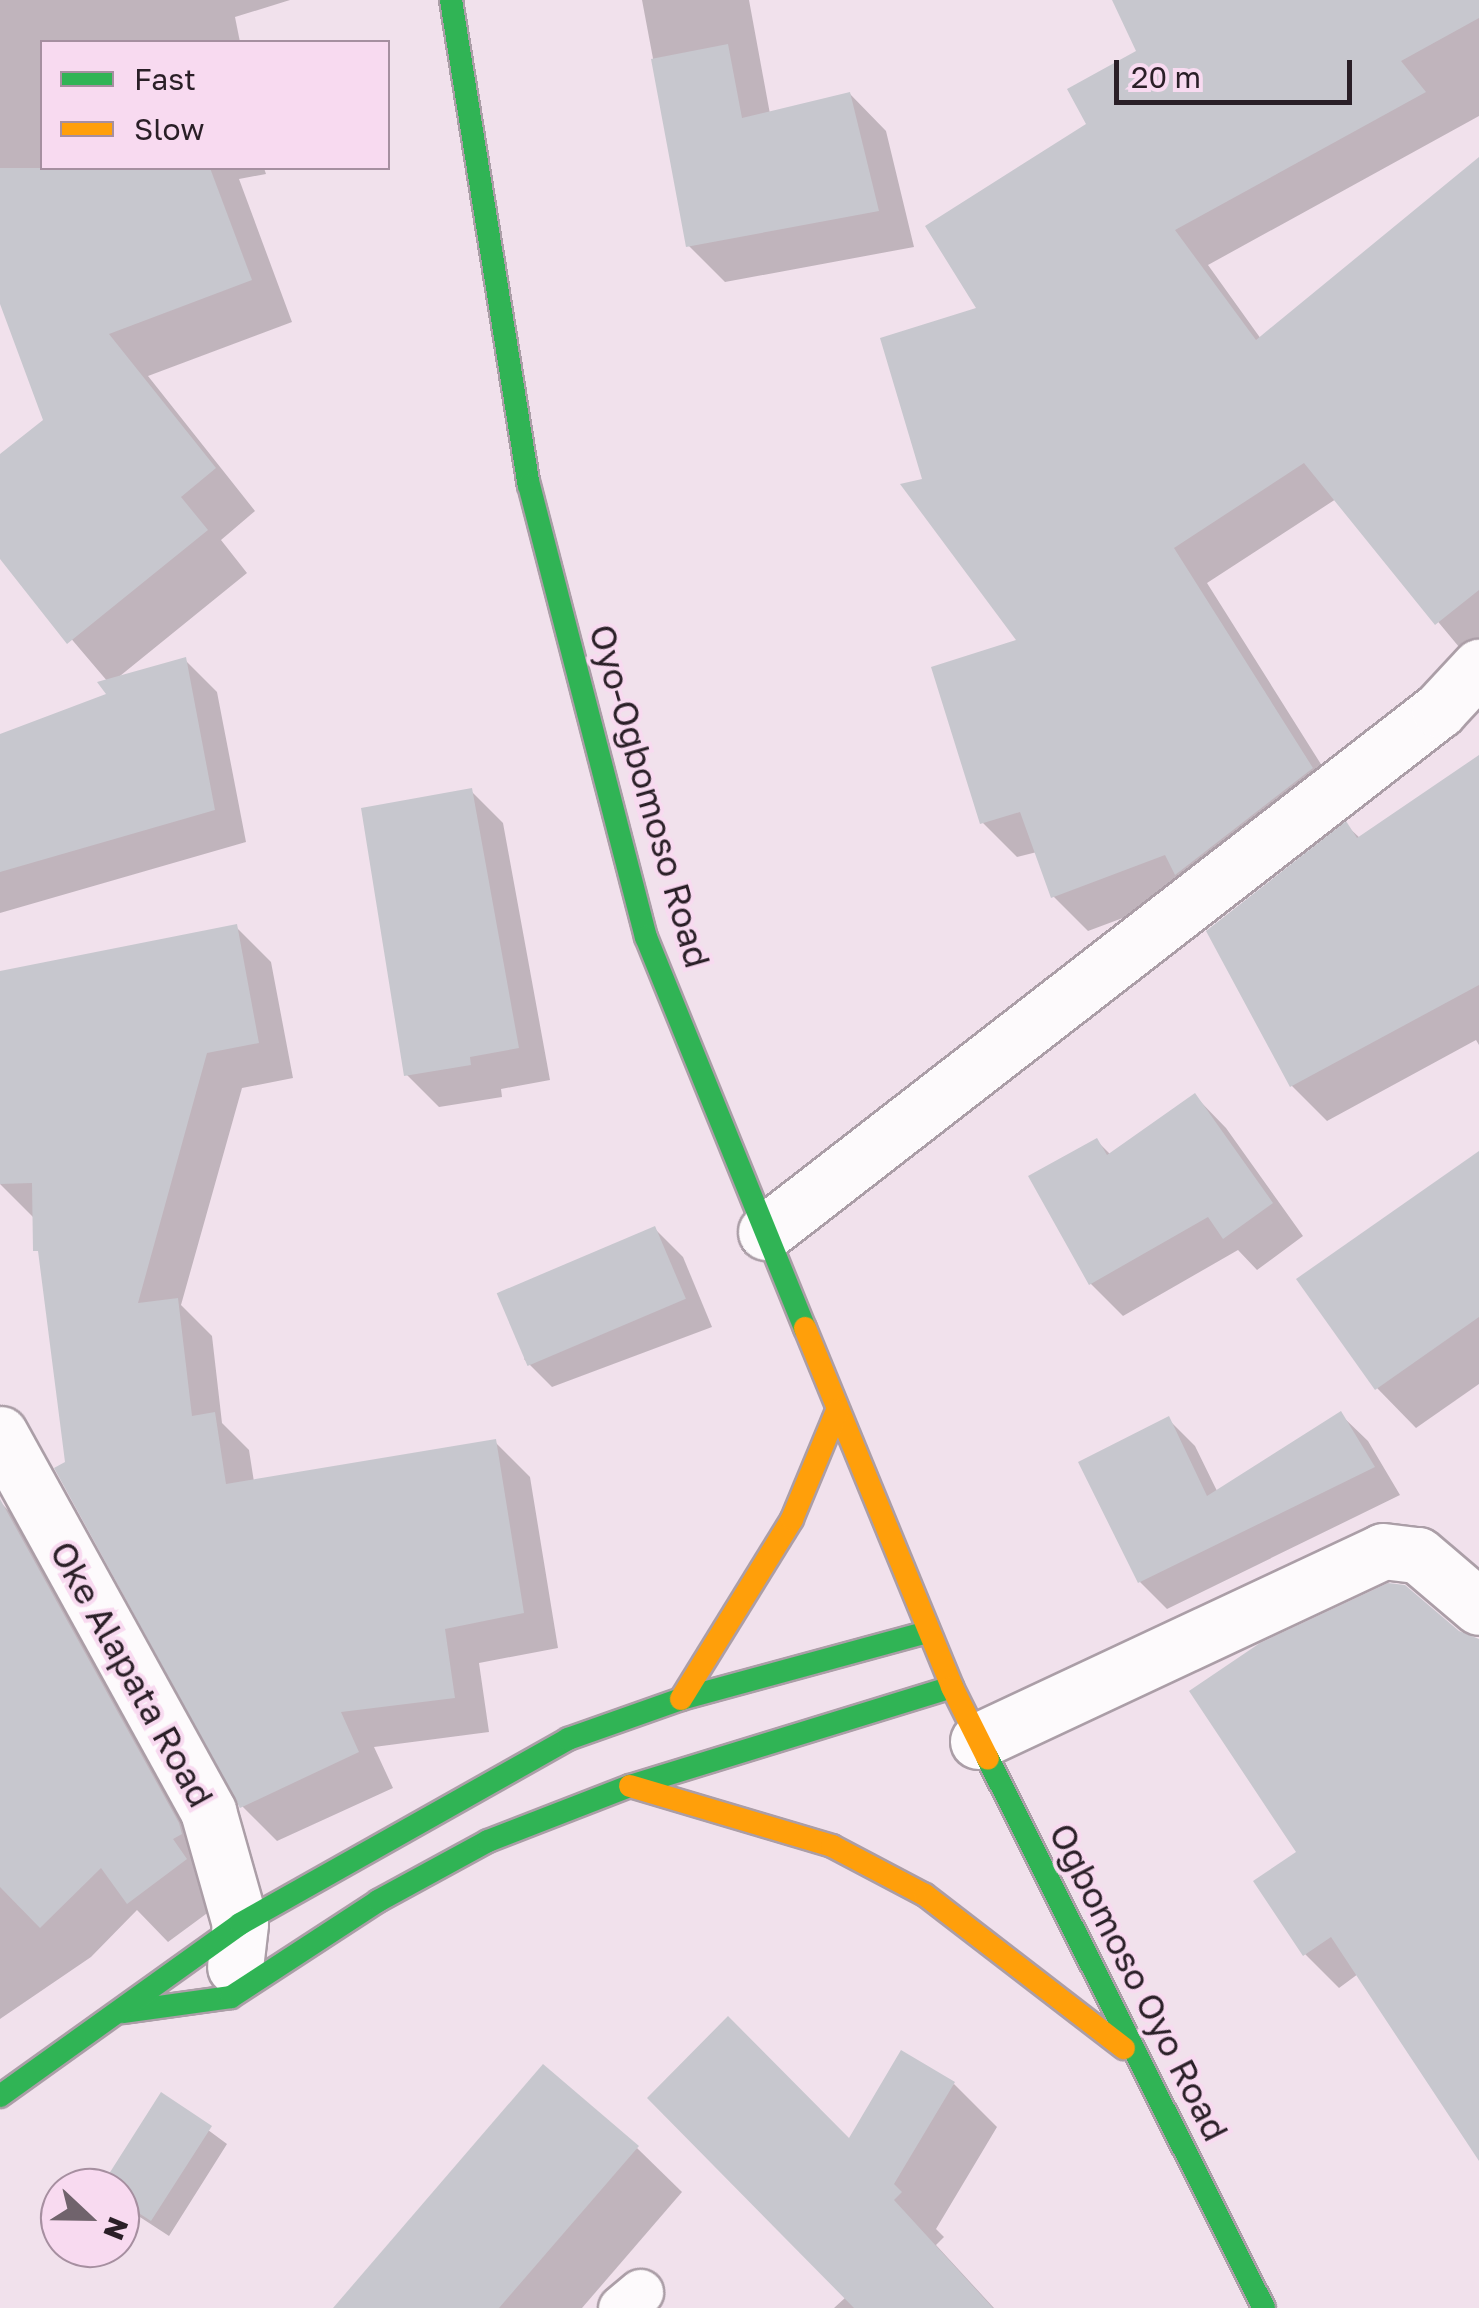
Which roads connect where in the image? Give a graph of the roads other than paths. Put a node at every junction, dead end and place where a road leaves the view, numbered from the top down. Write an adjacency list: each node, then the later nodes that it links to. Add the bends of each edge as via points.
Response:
1 (452, 0): 3 (main road, Oyo-Ogbomoso Road, via 529,485 646,937)
2 (1479, 667): 3 (street, via 1438,710)
3 (766, 1232): 4 (main road, Oyo-Ogbomoso Road)
4 (837, 1411): 7 (main road, Oyo-Ogbomoso Road); 9 (main road, via 792,1519)
5 (0, 1434): 12 (street, Oke Alapata Road, via 208,1811)
6 (1479, 1607): 10 (street, via 1418,1555 1383,1551)
7 (927, 1632): 8 (main road, Oyo-Ogbomoso Road); 9 (main road)
8 (952, 1687): 10 (main road, Ogbomoso Oyo Road); 11 (main road)
9 (681, 1699): 12 (main road, via 568,1739)
10 (978, 1741): 15 (main road, Ogbomoso Oyo Road)
11 (630, 1786): 13 (main road, via 488,1841 378,1901); 15 (main road, via 832,1846 924,1894)
12 (240, 1924): 13 (street); 14 (main road)
13 (231, 1996): 14 (main road)
14 (110, 2014): 16 (main road)
15 (1140, 2061): 17 (main road, Ogbomoso Oyo Road)
16 (0, 2096)
17 (1264, 2308)

